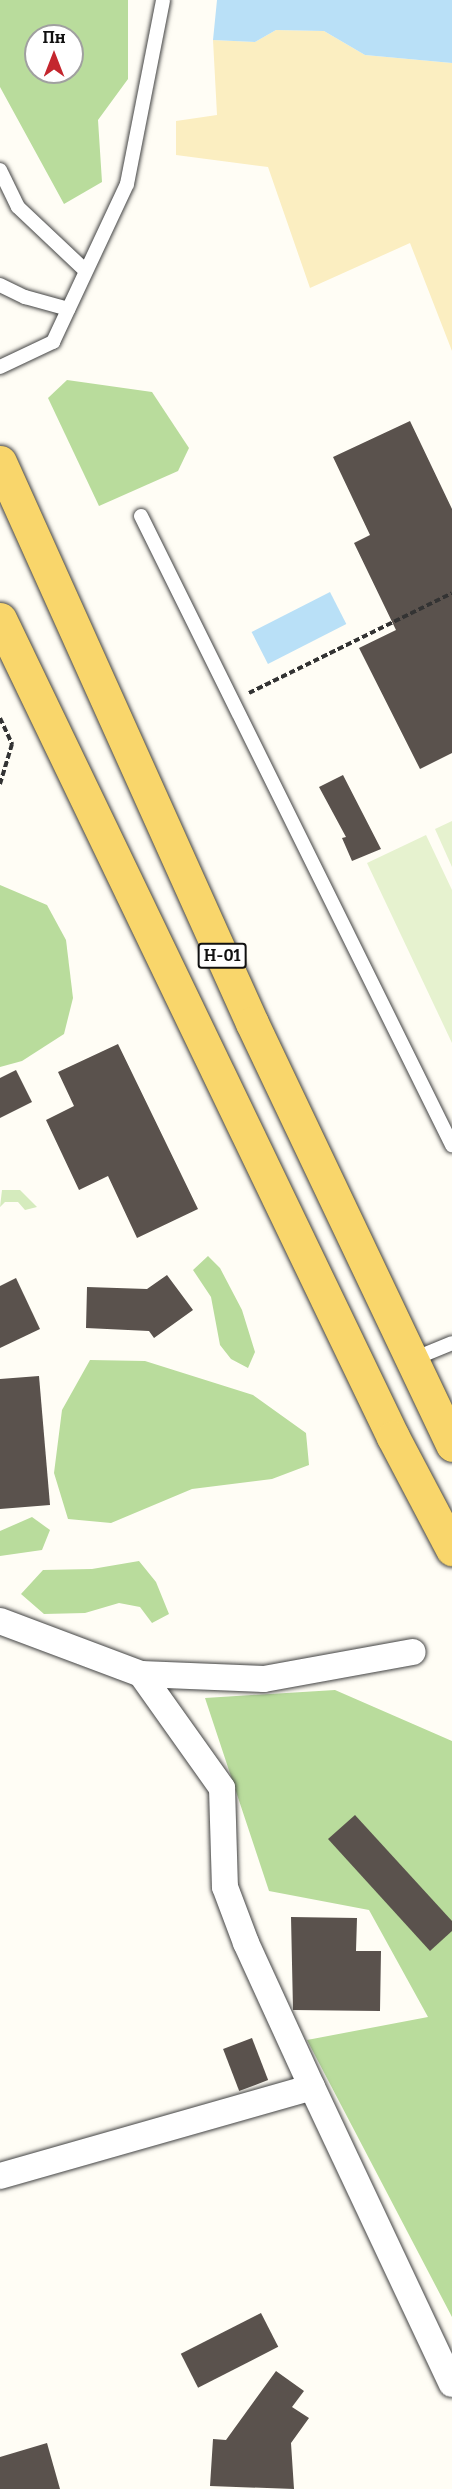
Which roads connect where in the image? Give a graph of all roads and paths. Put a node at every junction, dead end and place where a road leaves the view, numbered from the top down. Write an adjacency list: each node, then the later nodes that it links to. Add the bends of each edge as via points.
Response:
1 (163, 0): 3 (lane, via 127,184)
2 (0, 170): 3 (lane, via 18,207)
3 (86, 271): 5 (lane)
4 (0, 285): 5 (lane)
5 (68, 309): 6 (lane, via 53,342)
6 (0, 367)
7 (0, 462): 16 (main road, Н-01, via 252,1023)
8 (141, 516): 11 (lane)
9 (452, 593): 11 (path)
10 (0, 619): 18 (main road, Н-01, via 393,1437)
11 (233, 702): 14 (lane)
12 (0, 718): 13 (path, via 12,744)
13 (0, 784)
14 (452, 1144)
15 (452, 1343): 16 (lane)
16 (411, 1360): 17 (main road, Н-01)
17 (452, 1446)
18 (452, 1549)
19 (0, 1621): 21 (street)
20 (413, 1652): 21 (street, via 264,1679)
21 (141, 1674): 22 (street, via 222,1788 225,1887 246,1943)
22 (312, 2087): 23 (street); 24 (street)
23 (0, 2175)
24 (452, 2384)

